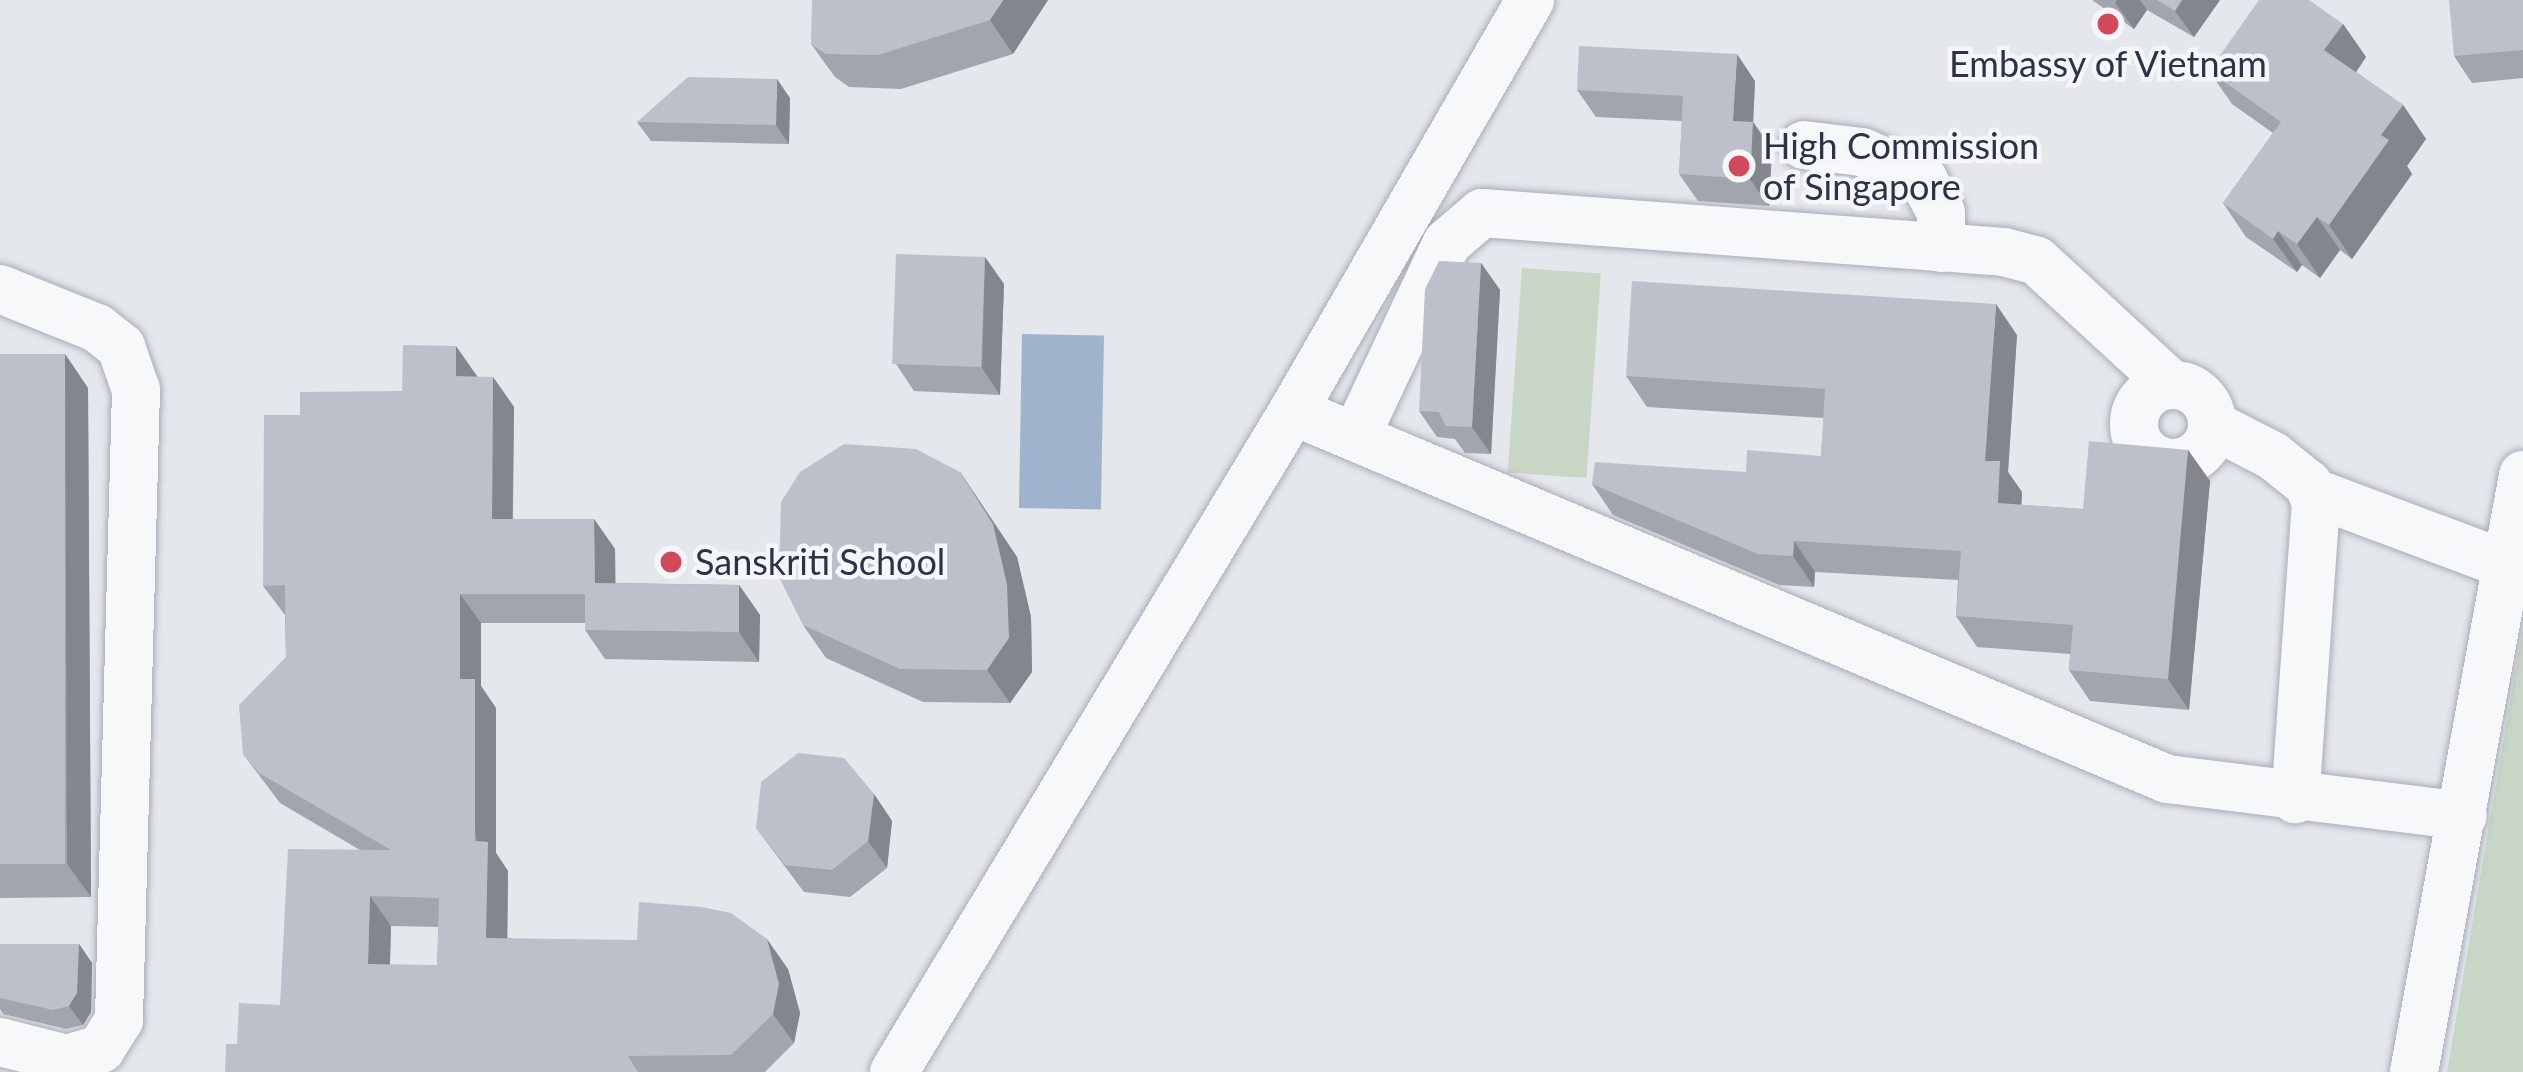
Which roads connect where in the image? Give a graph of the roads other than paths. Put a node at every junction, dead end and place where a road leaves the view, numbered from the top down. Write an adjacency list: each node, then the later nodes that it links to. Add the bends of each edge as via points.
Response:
1 (1530, 0): 6 (street)
2 (1804, 145): 3 (street, via 1862,152 1923,179 1941,212)
3 (1941, 248): 5 (street, via 2037,261); 8 (street, via 1482,213 1447,243)
4 (0, 289): 15 (street, via 97,328 134,367 119,1020)
5 (2172, 385): 7 (street, via 2205,401); 7 (street, via 2149,393 2135,414 2145,451 2181,462 2204,449)
6 (1293, 411): 8 (street); 16 (street)
7 (2212, 425): 10 (street, via 2273,456)
8 (1356, 436): 12 (street, via 2167,779)
9 (2523, 475): 11 (street)
10 (2312, 492): 11 (street); 12 (street, via 2319,522)
11 (2507, 565): 13 (street)
12 (2295, 799): 13 (street)
13 (2463, 816): 17 (street)
14 (0, 1042): 15 (street)
15 (100, 1060)
16 (894, 1072)
17 (2414, 1072)

